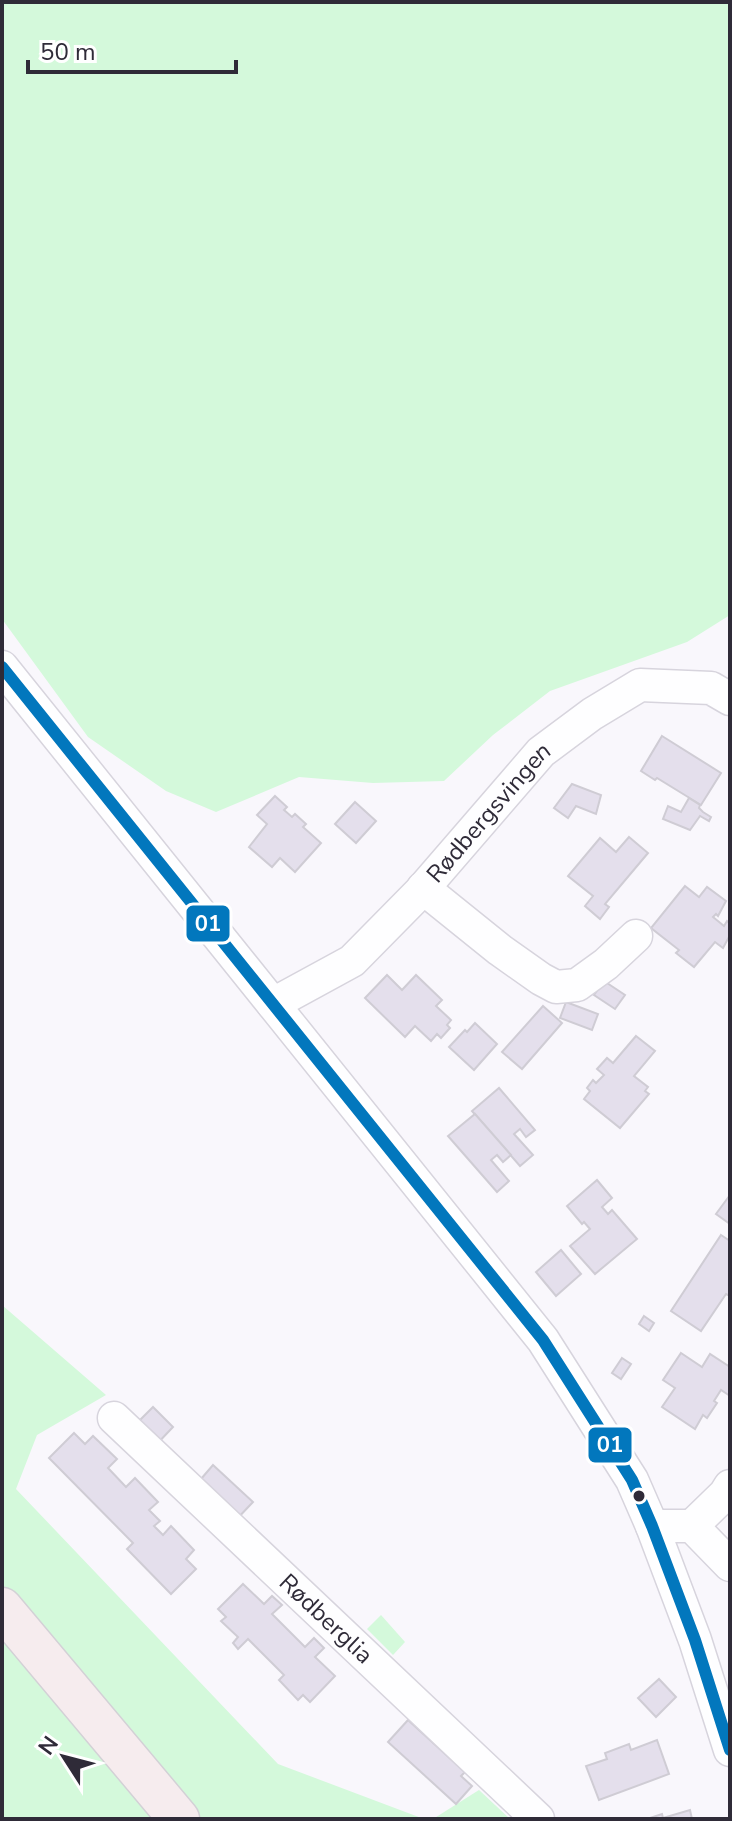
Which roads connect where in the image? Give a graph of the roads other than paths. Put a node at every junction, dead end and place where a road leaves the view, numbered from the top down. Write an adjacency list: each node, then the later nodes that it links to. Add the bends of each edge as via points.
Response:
1 (2, 667): 5 (street)
2 (730, 699): 3 (street, Rødbergsvingen, via 711,688 640,685 592,714 541,752)
3 (423, 888): 4 (street, via 556,987 577,985); 5 (street, Rødbergsvingen, via 352,961)
4 (636, 936)
5 (273, 1004): 8 (street, via 543,1340 632,1480)
6 (114, 1418): 14 (street, Rødberglia)
7 (730, 1486): 9 (street)
8 (652, 1526): 9 (street); 12 (street)
9 (692, 1526): 10 (street)
10 (730, 1565)
11 (2, 1608): 13 (main road)
12 (730, 1750)
13 (179, 1819)
14 (538, 1819)

